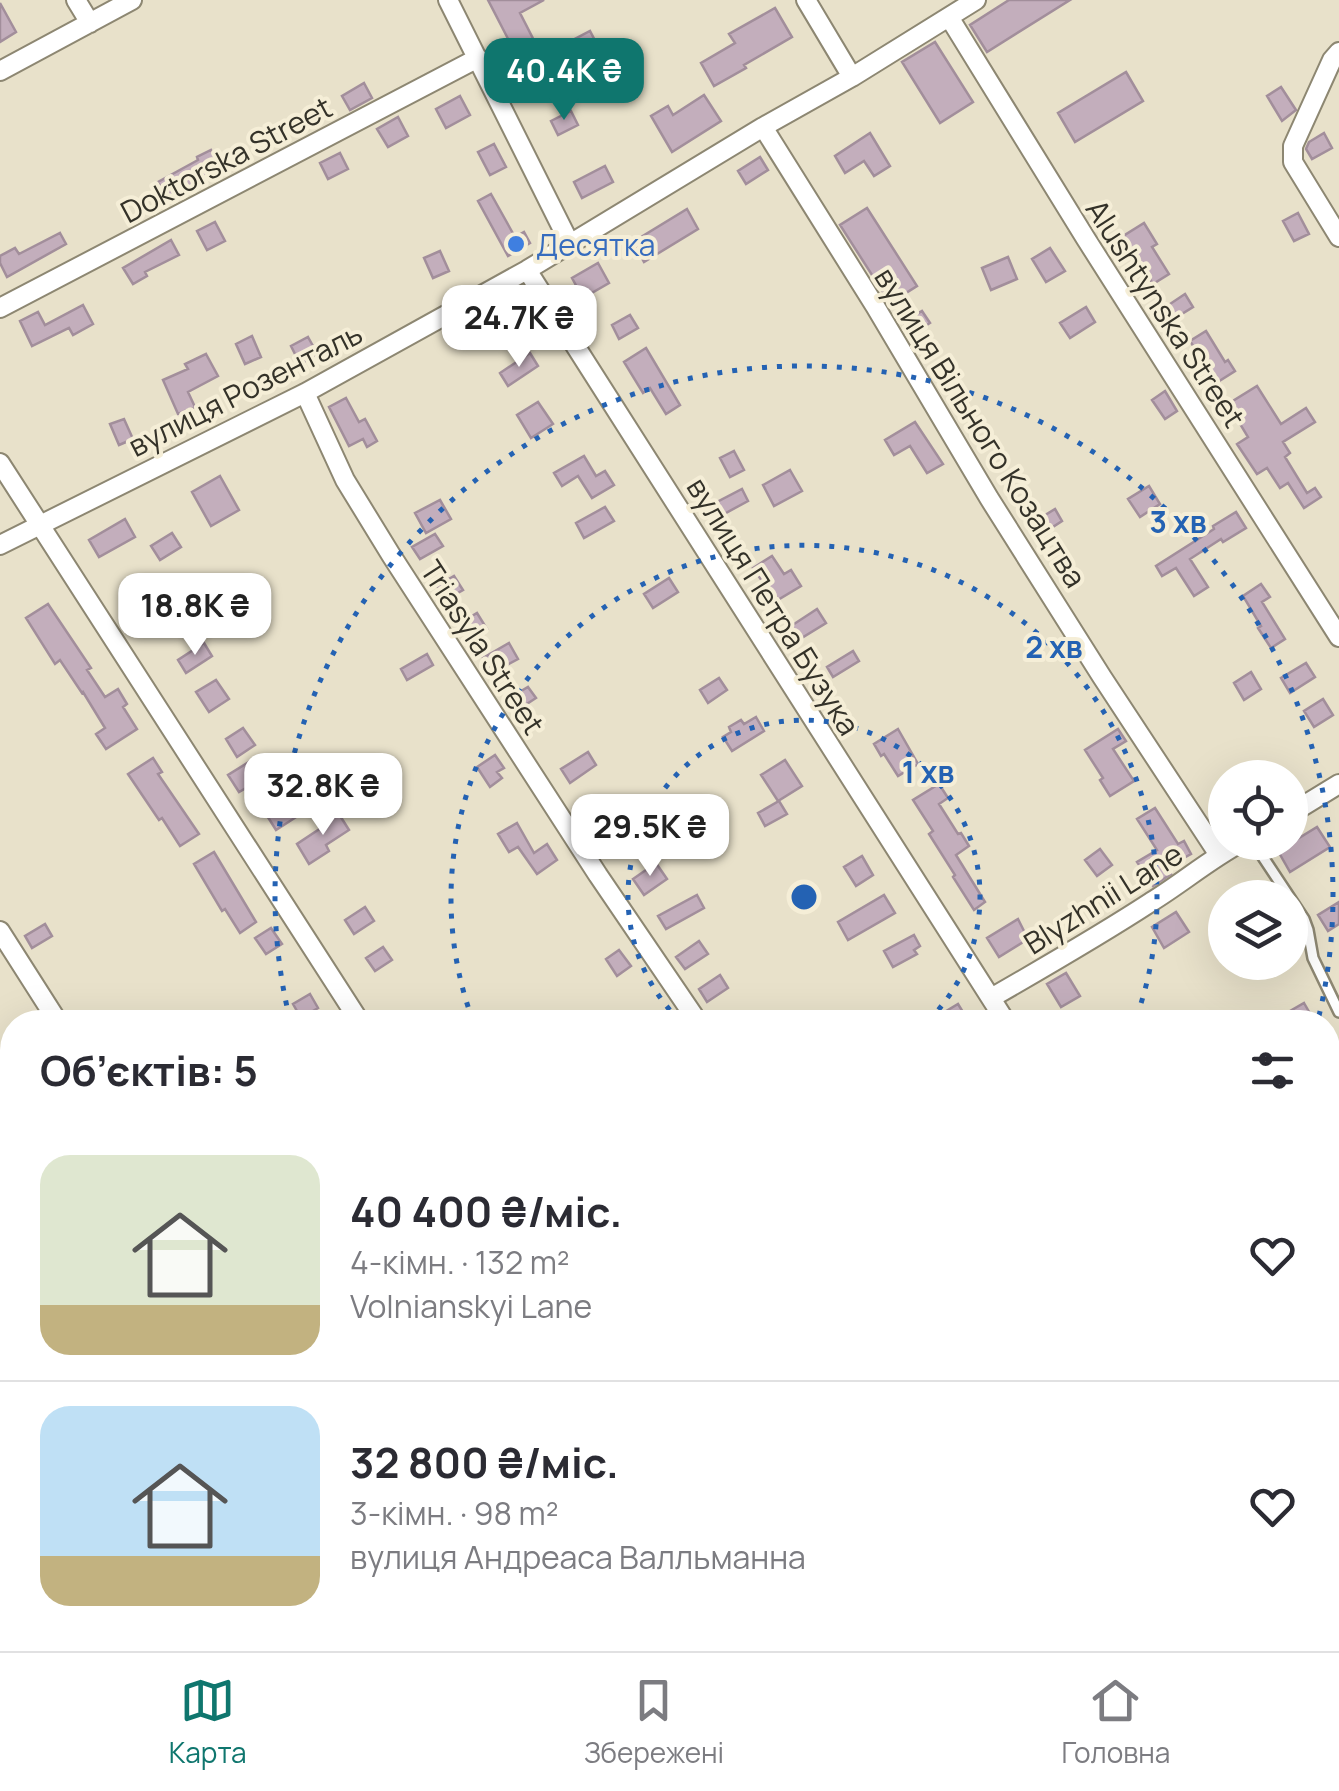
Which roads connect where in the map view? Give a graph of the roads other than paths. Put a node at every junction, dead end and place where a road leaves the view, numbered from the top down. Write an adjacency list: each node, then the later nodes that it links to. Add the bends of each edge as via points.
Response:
1 (76, 0): 7 (street)
2 (132, 0): 7 (street)
3 (448, 0): 9 (street)
4 (806, 0): 11 (street)
5 (976, 0): 6 (street, вулиця Розенталь)
6 (950, 17): 11 (street, вулиця Розенталь); 21 (street, Alushtynska Street)
7 (90, 23): 10 (street)
8 (1339, 52): 13 (street, via 1292,155)
9 (478, 58): 14 (street); 16 (street, Doktorska Street)
10 (0, 71)
11 (852, 77): 12 (street, вулиця Розенталь)
12 (763, 127): 14 (street, вулиця Розенталь); 24 (street, вулиця Вільного Козацтва)
13 (1339, 237)
14 (570, 244): 15 (street, вулиця Розенталь)
15 (528, 270): 17 (street, вулиця Розенталь); 28 (street, вулиця Петра Бузука)
16 (0, 308)
17 (305, 393): 19 (street, вулиця Розенталь); 31 (street, Triasyla Street, via 344,480)
18 (0, 464): 19 (street)
19 (37, 524): 20 (street, вулиця Розенталь); 30 (street)
20 (0, 545)
21 (1339, 637)
22 (1339, 784): 23 (street)
23 (1308, 803)
24 (1208, 840)
25 (1212, 860): 28 (street, Blyzhnii Lane)
26 (1264, 860): 33 (lane, via 1304,919 1313,958)
27 (0, 931): 29 (street)
28 (992, 998): 32 (street, вулиця Петра Бузука)
29 (50, 1010)
30 (352, 1010)
31 (690, 1010)
32 (999, 1010)
33 (1338, 1010)

